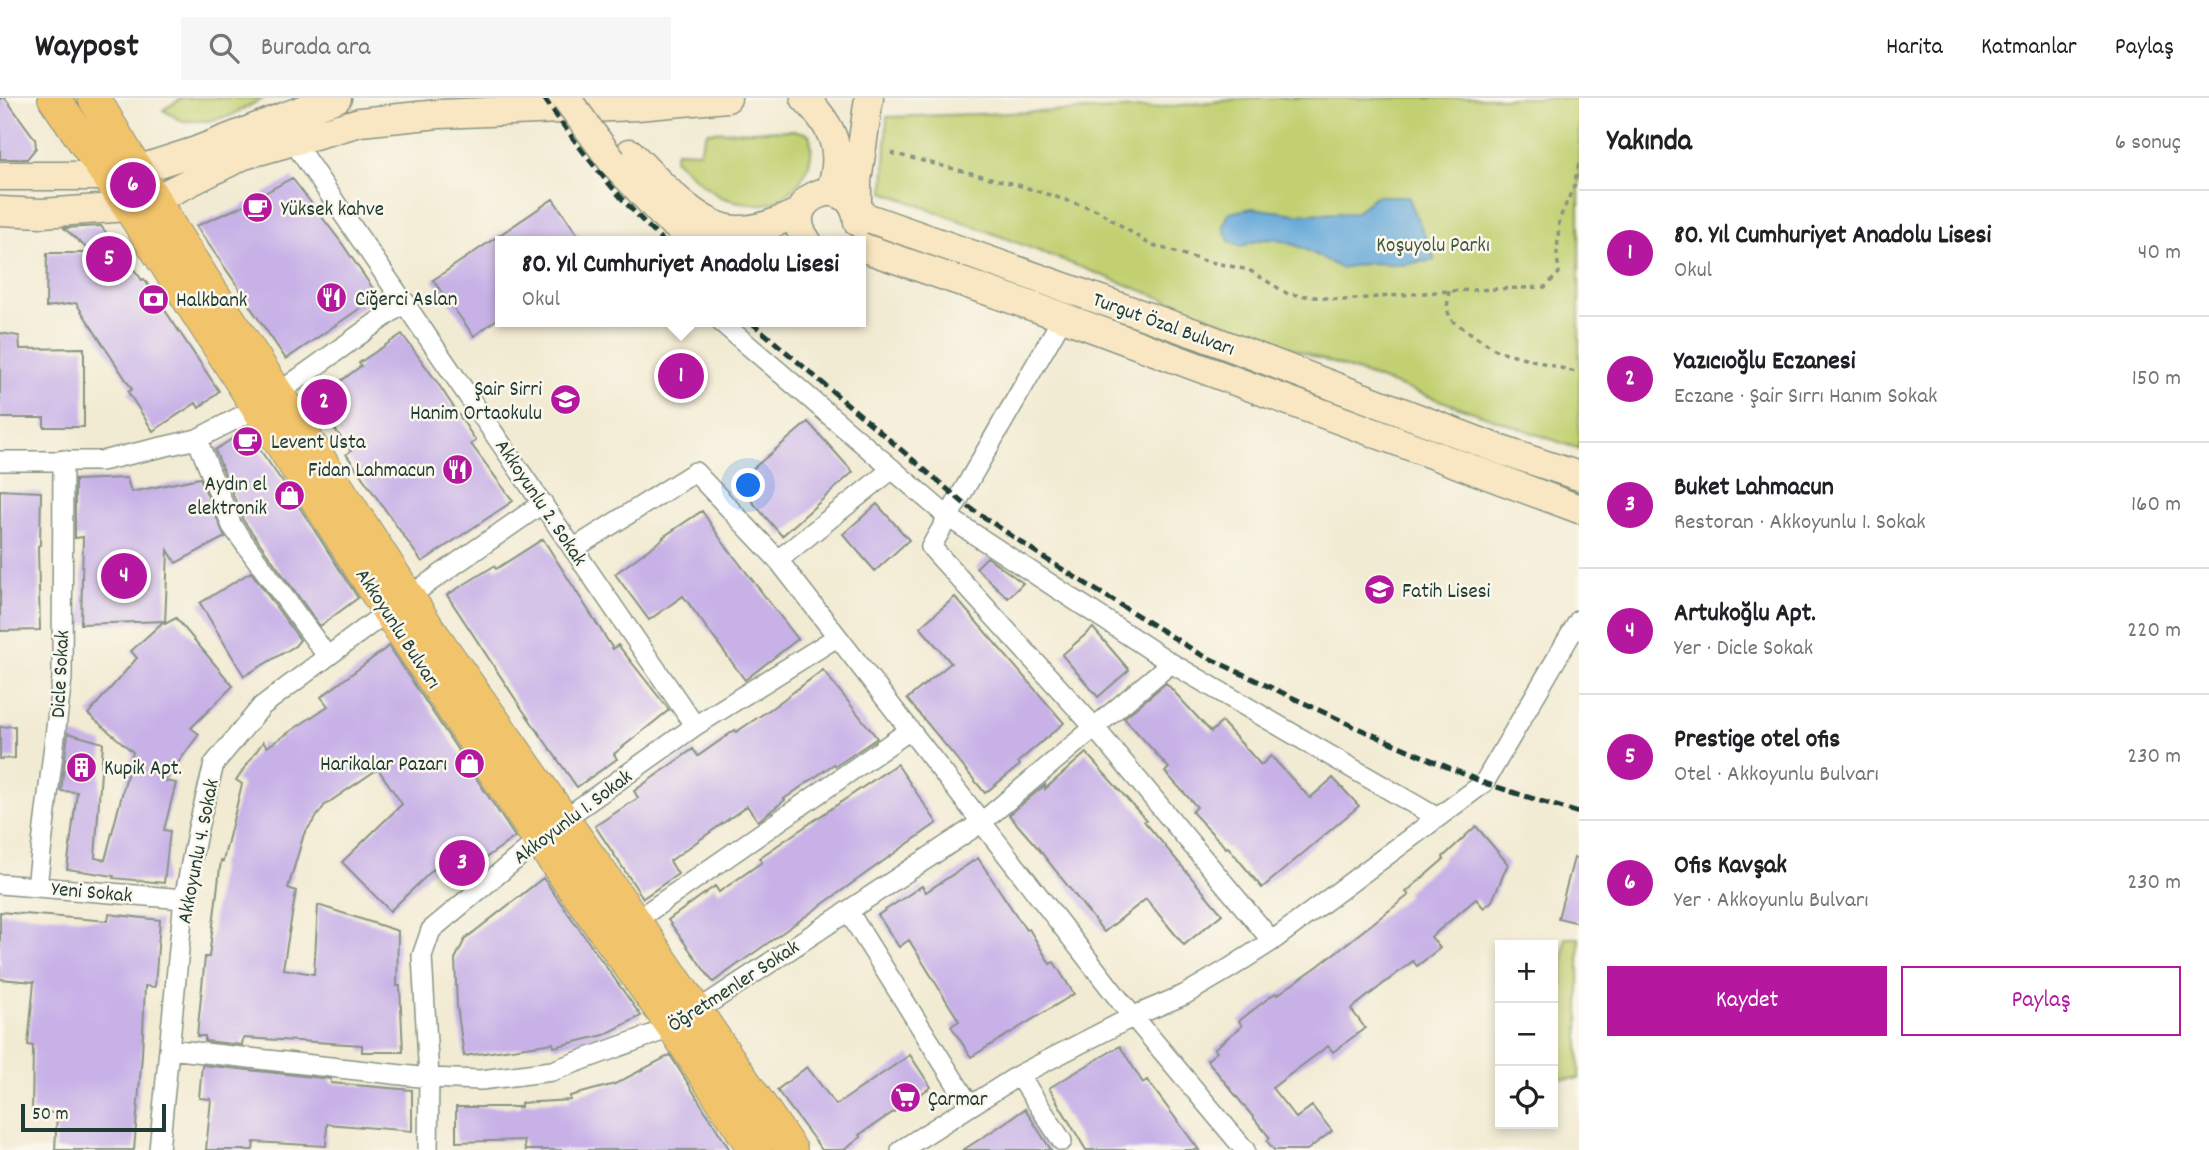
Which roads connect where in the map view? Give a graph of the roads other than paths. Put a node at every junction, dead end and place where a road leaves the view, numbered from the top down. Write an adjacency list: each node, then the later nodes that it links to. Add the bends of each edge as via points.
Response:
1 (54, 98): 11 (main road, Akkoyunlu Bulvarı)
2 (338, 98): 11 (main road)
3 (566, 98): 10 (main road, bridge)
4 (590, 98): 10 (main road)
5 (727, 98): 9 (main road, via 439,114 360,122)
6 (805, 98): 13 (main road, via 833,134 837,173)
7 (869, 98): 17 (main road)
8 (102, 100): 11 (main road, Akkoyunlu Bulvarı)
9 (293, 141): 14 (main road, via 244,155); 22 (street, Akkoyunlu 2. Sokak)
10 (621, 157): 16 (main road, via 710,222 736,230 770,225); 18 (main road, via 660,212)
11 (122, 173): 12 (main road); 14 (main road, Akkoyunlu Bulvarı)
12 (0, 176)
13 (830, 191): 16 (main road, via 811,196); 17 (main road, via 847,198)
14 (142, 204): 15 (main road, via 42,213); 25 (main road, Akkoyunlu Bulvarı)
15 (0, 211)
16 (800, 212): 19 (main road)
17 (857, 214): 20 (main road); 30 (main road, Turgut Özal Bulvarı)
18 (688, 236)
19 (804, 236)
20 (853, 236)
21 (866, 249): 23 (main road, Turgut Özal Bulvarı)
22 (405, 302): 25 (street); 31 (street, Akkoyunlu 2. Sokak)
23 (1063, 317): 32 (main road, Turgut Özal Bulvarı); 33 (street)
24 (728, 327): 29 (street)
25 (268, 401): 26 (street); 36 (main road, Akkoyunlu Bulvarı)
26 (197, 439): 27 (street, via 101,461); 39 (street, via 232,526)
27 (62, 460): 28 (street); 49 (street, Dicle Sokak, via 62,678)
28 (0, 461)
29 (891, 470): 33 (street); 35 (street)
30 (1579, 476)
31 (543, 503): 34 (street, Akkoyunlu 2. Sokak); 36 (street, Akkoyunlu 4. Sokak)
32 (1579, 509)
33 (948, 517): 40 (street); 42 (street, via 931,547)
34 (573, 549): 35 (street, via 695,472); 41 (street, Akkoyunlu 2. Sokak)
35 (778, 560): 38 (street)
36 (398, 604): 39 (street, Akkoyunlu 4. Sokak); 45 (main road, Akkoyunlu Bulvarı, via 427,626); 47 (main road, Akkoyunlu Bulvarı)
37 (1579, 620): 44 (street, via 1484,783)
38 (837, 637): 41 (street, Akkoyunlu 1. Sokak); 43 (street)
39 (327, 656): 50 (street, Akkoyunlu 4. Sokak, via 262,705 214,764)
40 (1171, 663): 42 (street, Öğretmenler Sokak); 44 (street)
41 (695, 726): 45 (street, Akkoyunlu 1. Sokak)
42 (1094, 727): 46 (street, Öğretmenler Sokak); 53 (street)
43 (910, 730): 46 (street); 52 (street)
44 (1437, 817): 53 (street)
45 (564, 819): 47 (street, Akkoyunlu 1. Sokak); 52 (main road, Akkoyunlu Bulvarı)
46 (982, 822): 51 (street, Öğretmenler Sokak); 54 (street)
47 (539, 840): 55 (main road, Akkoyunlu Bulvarı); 58 (street, Akkoyunlu 1. Sokak, via 432,930 422,956)
48 (0, 884): 49 (street, Yeni Sokak)
49 (37, 886): 50 (street, Yeni Sokak)
50 (184, 900): 56 (street, Akkoyunlu 4. Sokak)
51 (848, 911): 55 (street, Öğretmenler Sokak); 59 (street)
52 (635, 921): 55 (main road, Akkoyunlu Bulvarı)
53 (1272, 941): 54 (street, via 1184,995)
54 (1134, 1016): 57 (street); 66 (street)
55 (684, 1019): 58 (street, Öğretmenler Sokak, via 552,1071 481,1080); 63 (main road, Akkoyunlu Bulvarı); 64 (main road, Akkoyunlu Bulvarı)
56 (169, 1049): 58 (street, Öğretmenler Sokak); 61 (street, Akkoyunlu 4. Sokak)
57 (1019, 1075): 59 (street); 60 (street)
58 (429, 1079): 62 (street, Akkoyunlu 1. Sokak)
59 (970, 1106): 65 (street)
60 (1062, 1142)
61 (159, 1150)
62 (429, 1150)
63 (755, 1150)
64 (791, 1150)
65 (901, 1150)
66 (1245, 1150)

